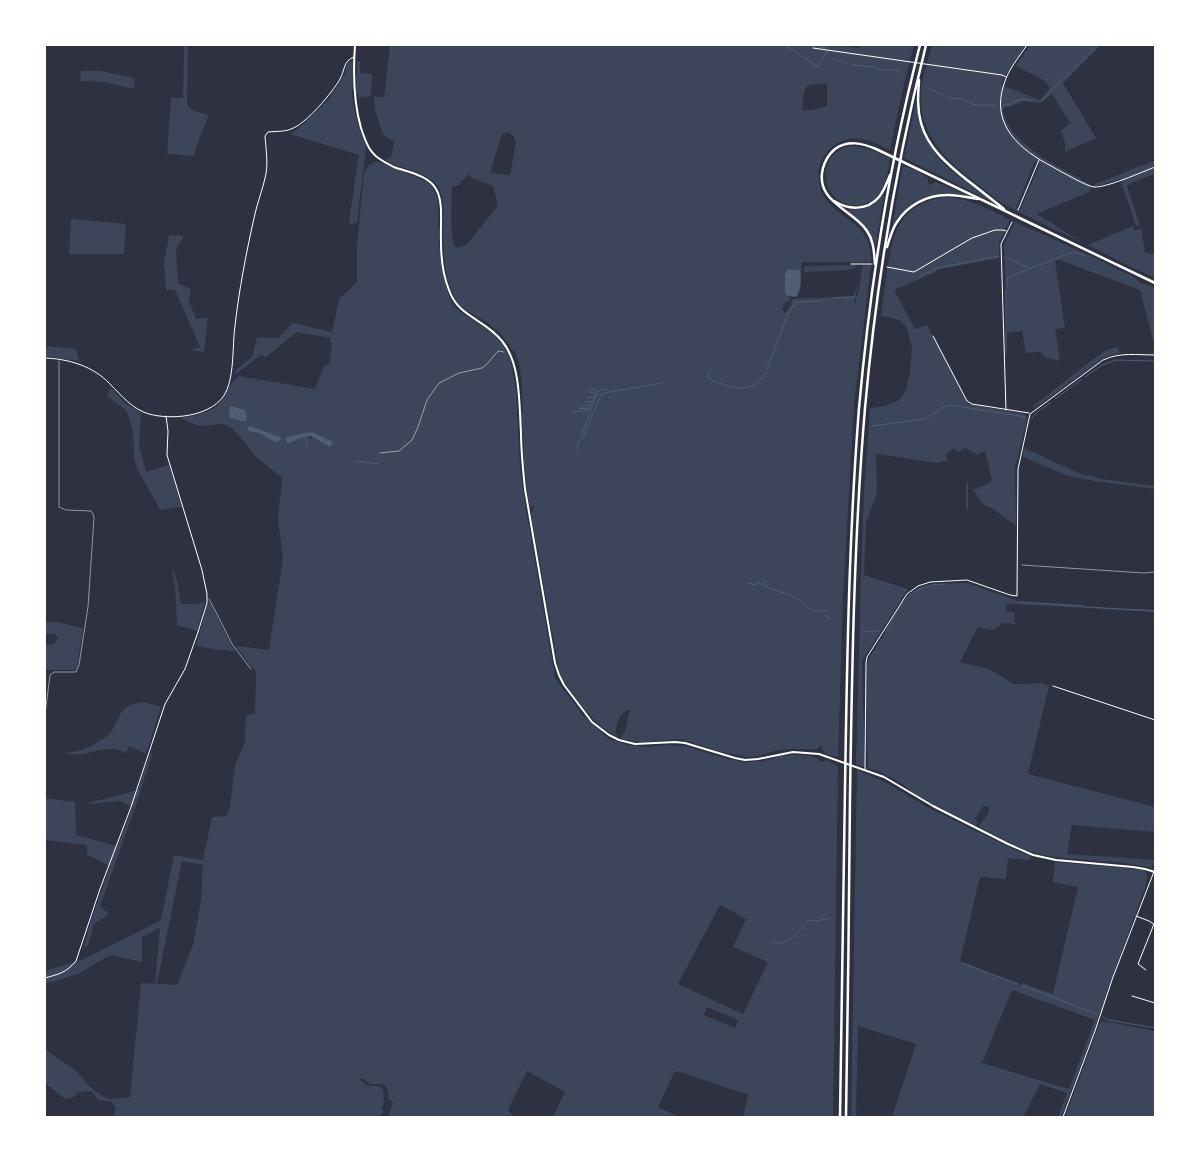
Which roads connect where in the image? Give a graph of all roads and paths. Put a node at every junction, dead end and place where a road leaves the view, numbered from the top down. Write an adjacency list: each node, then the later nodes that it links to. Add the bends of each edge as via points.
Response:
1 (355, 45): 7 (street)
2 (920, 45): 12 (highway)
3 (926, 45): 8 (highway)
4 (1027, 45): 9 (street)
5 (817, 47): 6 (street); 9 (street)
6 (813, 48)
7 (354, 57): 26 (street, via 354,96 368,146 386,163 422,177 436,187 440,206 442,264 449,292 458,307 495,332); 32 (street, via 345,64 342,77 326,99 297,126 266,133 266,174 254,216 238,300 230,381 223,396 208,409 191,415)
8 (920, 69): 16 (highway, via 919,113 929,142 950,166); 19 (highway)
9 (1006, 78): 10 (street, via 1000,111 1003,121 1013,138)
10 (1039, 160): 11 (street, via 1093,188); 15 (street)
11 (1155, 167)
12 (892, 170): 13 (highway, via 884,191 873,203 855,208); 20 (highway)
13 (832, 200): 14 (highway, via 825,190 822,174 827,158 834,150 856,143 883,152); 20 (highway, via 866,230)
14 (981, 200): 16 (highway); 19 (highway, via 937,195 918,202 898,221)
15 (1018, 210)
16 (1009, 213): 24 (highway)
17 (1012, 222): 18 (street)
18 (1007, 232): 23 (street, via 995,230 972,238 914,272); 30 (street, via 1001,244)
19 (884, 254): 50 (highway, via 865,406 856,550)
20 (876, 259): 49 (highway, via 851,530)
21 (851, 264): 22 (street)
22 (872, 264)
23 (886, 267)
24 (1155, 283)
25 (933, 336): 30 (street, via 967,401)
26 (510, 353): 33 (path, via 499,351 482,368 459,373 438,383 427,400 412,440 399,450); 41 (street, via 518,386 525,489 555,663 564,685 592,722 619,740 635,744 685,743 745,760 793,752 819,754)
27 (1155, 355): 31 (street, via 1120,355 1103,360)
28 (45, 358): 29 (street)
29 (59, 359): 32 (street, via 80,364 99,375 126,401 142,411); 39 (lane, via 59,507 91,511 94,518 80,665 76,672 52,673)
30 (1006, 410): 31 (street)
31 (1030, 414): 34 (street, via 1018,469)
32 (166, 416): 36 (street, via 167,455 202,570)
33 (380, 453)
34 (1018, 565): 35 (path); 41 (street, via 1017,596 967,580 930,582 908,594 866,663)
35 (1155, 572)
36 (207, 599): 37 (lane, via 232,644); 46 (street, via 190,658 165,704 76,961 69,970)
37 (251, 669)
38 (1053, 686): 40 (street)
39 (45, 715)
40 (1155, 720)
41 (864, 769): 42 (street, via 1033,854 1056,860)
42 (1155, 871): 43 (street)
43 (1136, 916): 44 (street); 51 (street)
44 (1154, 925): 45 (street, via 1138,964)
45 (1146, 970)
46 (45, 978)
47 (1132, 996): 48 (street)
48 (1155, 1003)
49 (840, 1117)
50 (846, 1117)
51 (1063, 1117)

